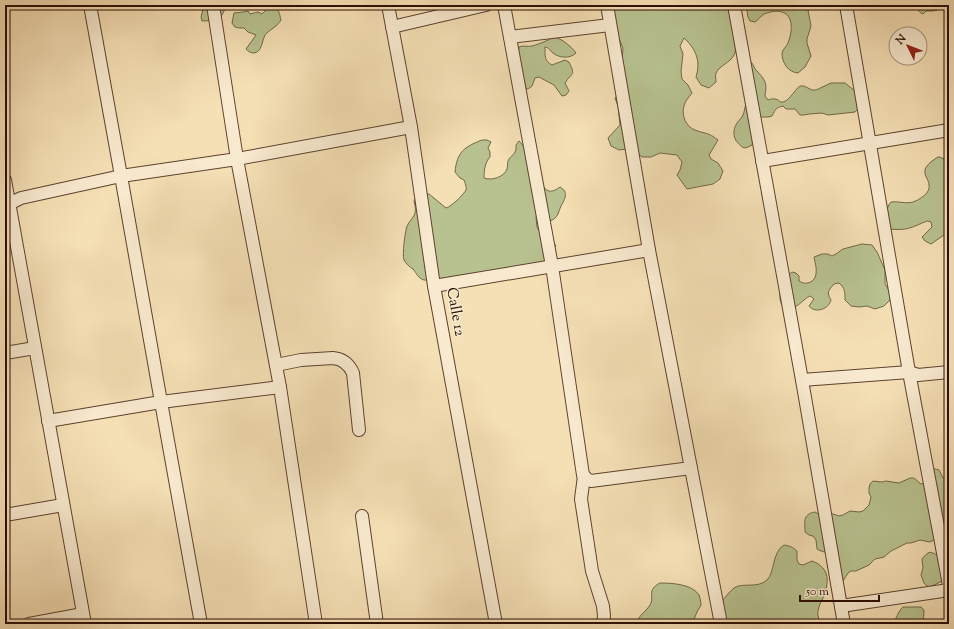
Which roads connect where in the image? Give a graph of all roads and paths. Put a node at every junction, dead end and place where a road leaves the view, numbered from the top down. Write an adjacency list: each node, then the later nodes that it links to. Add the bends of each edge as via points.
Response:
1 (90, 5): 17 (street)
2 (213, 5): 15 (street)
3 (388, 5): 10 (street, Calle 12)
4 (486, 5): 10 (street)
5 (504, 5): 11 (street)
6 (607, 5): 9 (street)
7 (734, 5): 16 (street)
8 (846, 5): 14 (street)
9 (610, 25): 11 (street); 20 (street)
10 (392, 27): 12 (street, Calle 12)
11 (510, 37): 21 (street)
12 (411, 127): 15 (street); 22 (street, Calle 12)
13 (949, 130): 14 (street)
14 (870, 144): 16 (street); 26 (street)
15 (237, 159): 17 (street); 25 (street)
16 (762, 161): 28 (street)
17 (121, 176): 19 (street, via 21,198); 30 (street)
18 (5, 180): 19 (street)
19 (7, 204): 23 (street)
20 (649, 250): 21 (street); 33 (street)
21 (552, 266): 22 (street); 34 (street)
22 (434, 286): 46 (street, Calle 12)
23 (35, 348): 24 (street); 31 (street)
24 (5, 353)
25 (276, 365): 29 (street); 32 (street, via 333,358 345,362 353,373)
26 (909, 372): 27 (street, via 918,375); 28 (street); 38 (street)
27 (949, 372)
28 (802, 380): 40 (street)
29 (280, 387): 30 (street); 44 (street)
30 (161, 402): 31 (street); 43 (street)
31 (48, 420): 35 (street)
32 (359, 430)
33 (691, 468): 34 (street, via 591,481); 48 (street)
34 (584, 476): 47 (street, via 581,499 592,571 604,606)
35 (63, 505): 36 (street); 41 (street)
36 (5, 515)
37 (362, 516): 45 (street)
38 (949, 585)
39 (949, 590): 40 (street)
40 (841, 606): 49 (street)
41 (84, 619): 42 (street)
42 (29, 624)
43 (201, 624)
44 (316, 624)
45 (376, 624)
46 (496, 624)
47 (603, 624)
48 (721, 624)
49 (844, 624)

